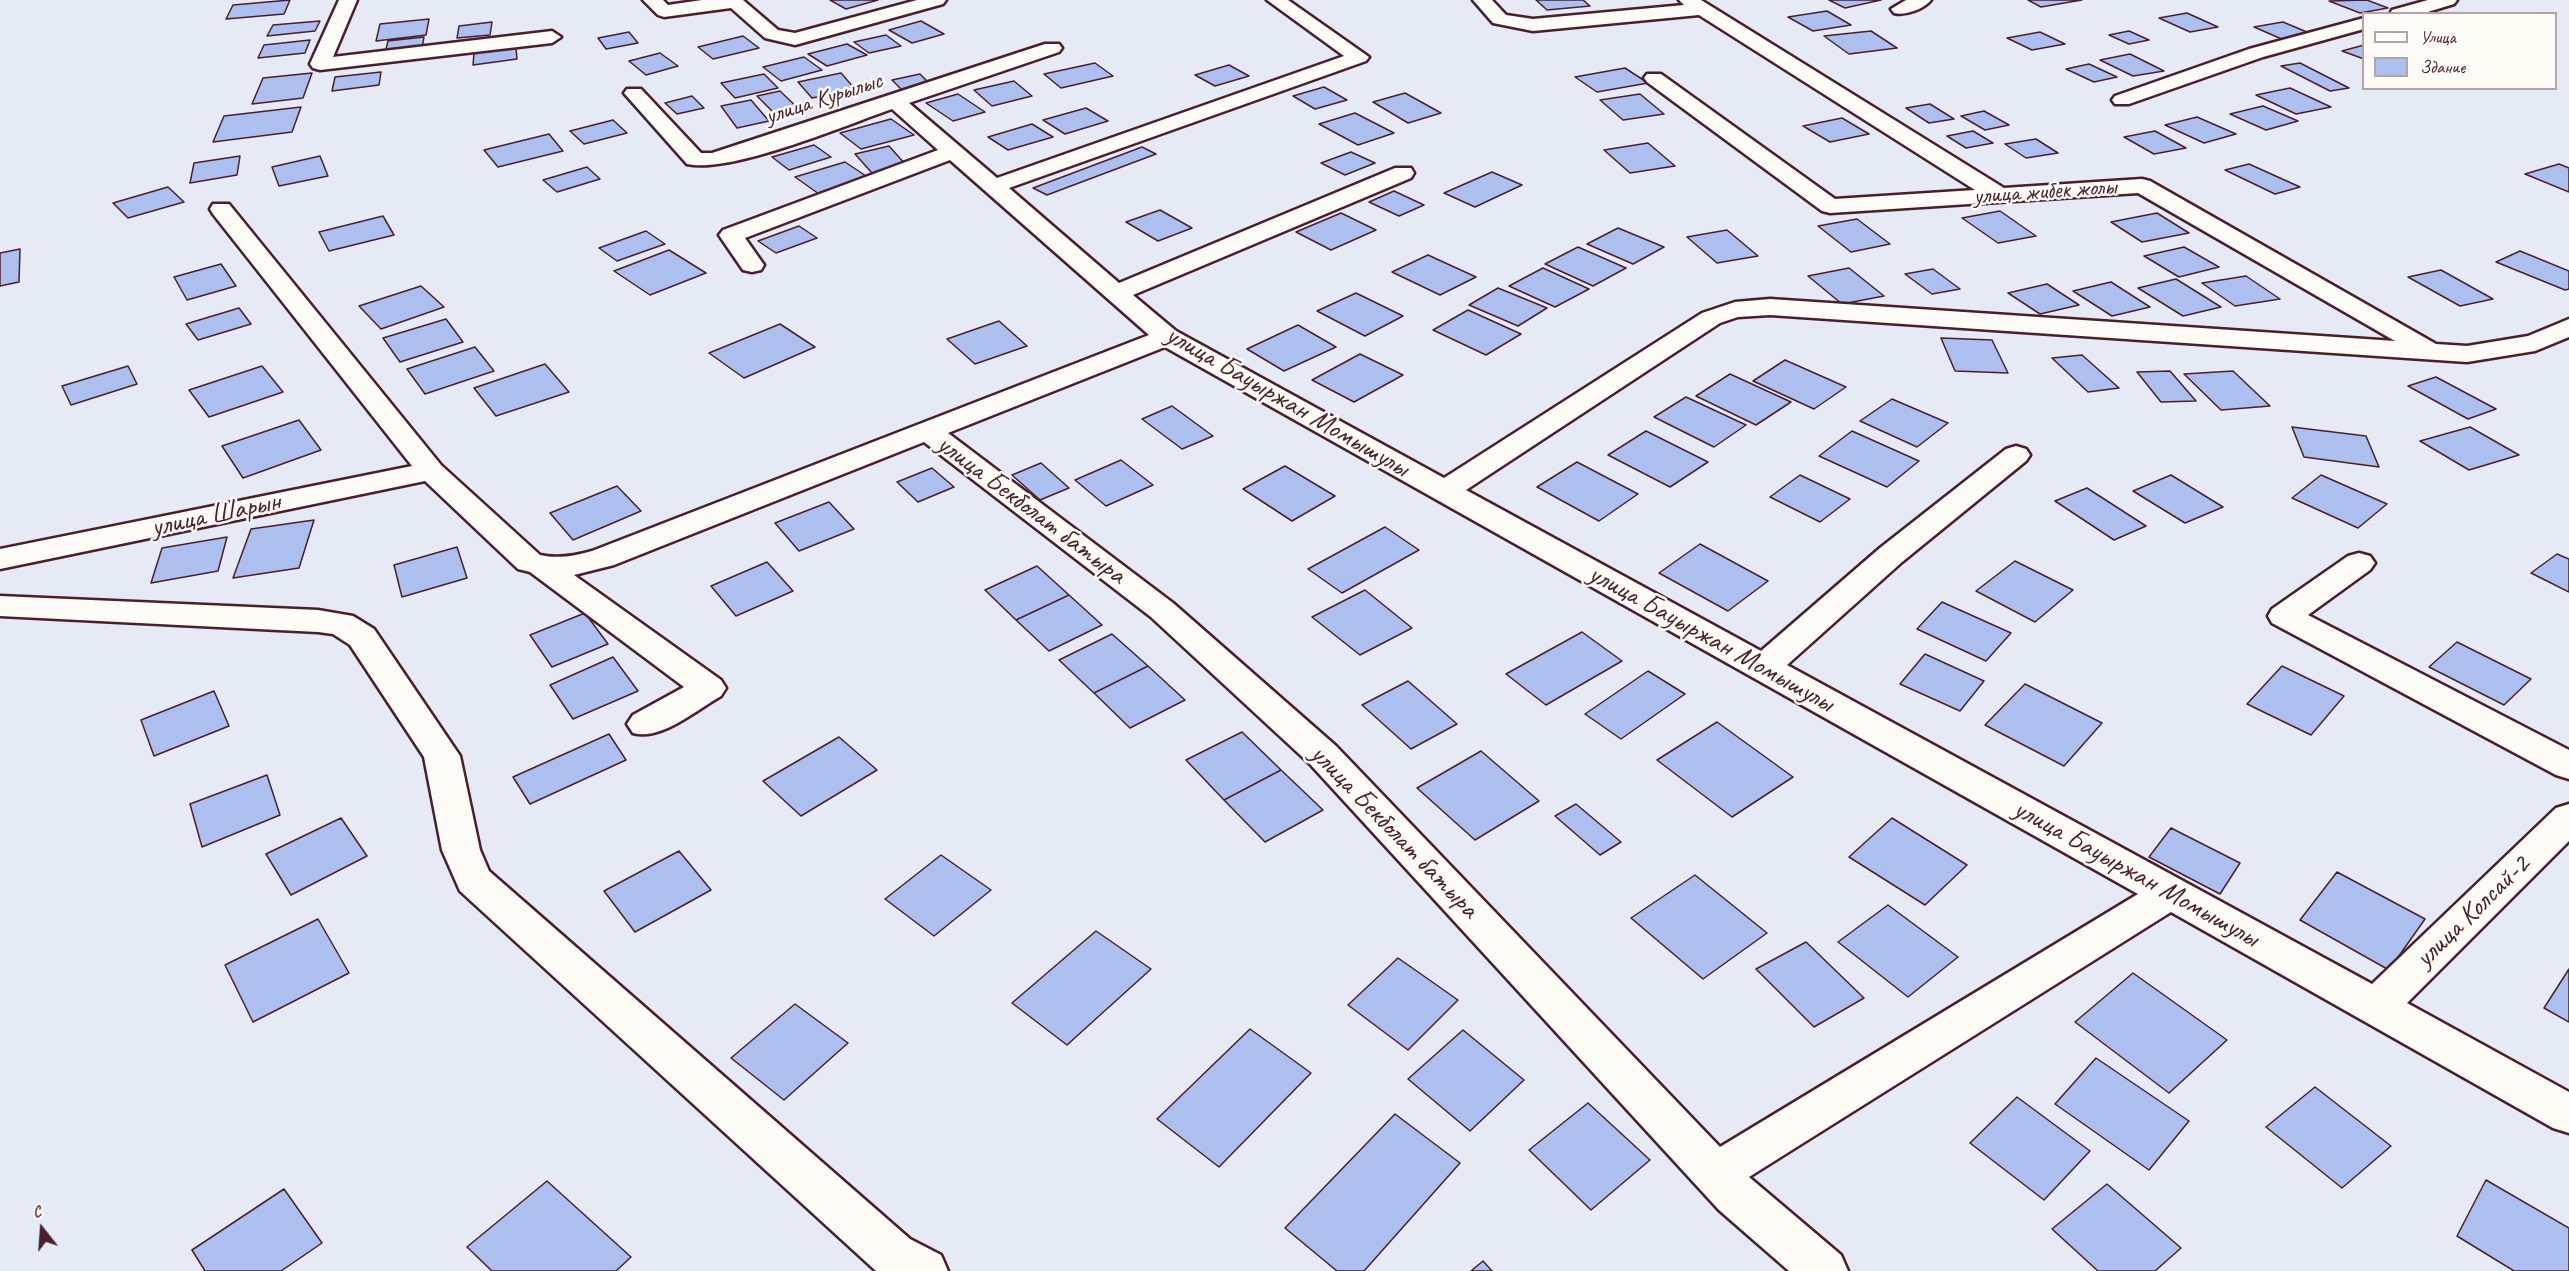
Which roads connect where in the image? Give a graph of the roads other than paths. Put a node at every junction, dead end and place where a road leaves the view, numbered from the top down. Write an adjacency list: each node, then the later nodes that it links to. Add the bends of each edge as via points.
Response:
1 (348, 0): 12 (street, via 321,64)
2 (652, 0): 3 (street, via 664,10 736,3 772,34 795,39)
3 (937, 0)
4 (1276, 0): 20 (street, via 1359,57)
5 (1482, 0): 8 (street, via 1500,20 1533,26)
6 (1922, 0): 9 (street)
7 (2448, 0): 10 (street)
8 (1696, 4): 21 (street)
9 (1900, 9)
10 (2406, 12)
11 (2362, 24): 16 (street, via 2256,53)
12 (552, 37)
13 (1052, 48): 17 (street, улица Курылыс)
14 (1654, 78): 21 (street, улица жибек жолы, via 1830,206)
15 (633, 93): 17 (street, улица Курылыс, via 695,159 712,160)
16 (2122, 100)
17 (896, 102): 18 (street, улица Бауыржан Момышулы)
18 (954, 151): 20 (street, улица Бауыржан Момышулы); 23 (street, via 731,235)
19 (1403, 173): 24 (street)
20 (994, 186): 24 (street, улица Бауыржан Момышулы)
21 (1999, 195): 27 (street, улица жибек жолы, via 2142,186)
22 (221, 209): 30 (street)
23 (752, 265)
24 (1116, 293): 26 (street, улица Бауыржан Момышулы)
25 (2569, 327): 27 (street, via 2535,343 2467,354)
26 (1167, 337): 28 (street); 31 (street, улица Бауыржан Момышулы)
27 (2433, 352): 31 (street, via 1770,307 1735,310 1711,318)
28 (929, 432): 34 (street, via 603,558); 43 (street, улица Бекболат батыра, via 1162,610 1323,755)
29 (2016, 455): 36 (street)
30 (431, 471): 32 (street, улица Шарын); 34 (street, via 529,562)
31 (1444, 491): 36 (street, улица Бауыржан Момышулы)
32 (0, 559)
33 (2359, 563): 38 (street, via 2284,616)
34 (542, 567): 37 (street, via 709,688)
35 (0, 606): 44 (street, via 318,621 341,624 362,637 442,756 461,850 474,880 893,1255)
36 (1763, 667): 40 (street, улица Бауыржан Момышулы)
37 (645, 724)
38 (2569, 766)
39 (2569, 818): 41 (street, улица Колсай-2)
40 (2171, 893): 41 (street, улица Бауыржан Момышулы); 43 (street)
41 (2376, 1007): 42 (street, улица Бауыржан Момышулы)
42 (2569, 1114)
43 (1715, 1174): 45 (street, улица Бекболат батыра)
44 (924, 1271)
45 (1824, 1271)

